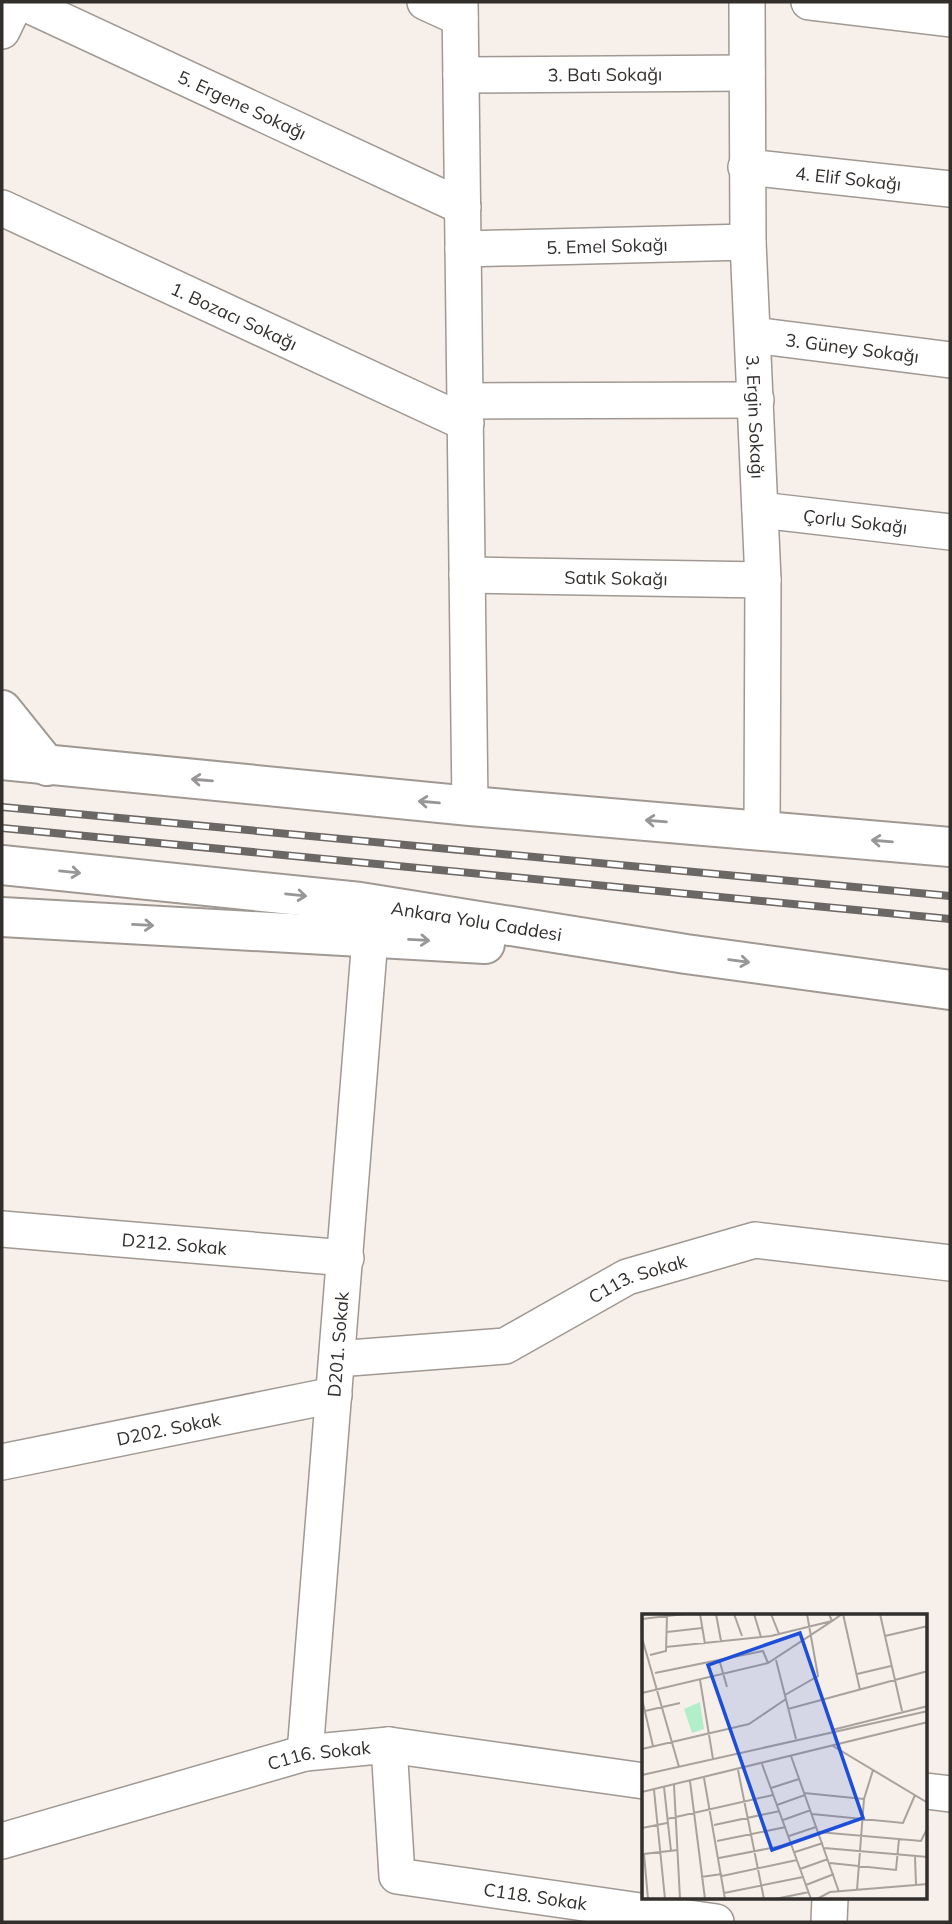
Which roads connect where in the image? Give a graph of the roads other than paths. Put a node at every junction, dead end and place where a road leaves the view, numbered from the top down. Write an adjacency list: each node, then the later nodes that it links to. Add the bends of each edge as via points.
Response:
1 (16, 2): 8 (street)
2 (22, 2): 13 (street, 5. Ergene Sokağı)
3 (425, 2): 6 (street)
4 (747, 2): 9 (street, 3. Ergin Sokağı)
5 (809, 2): 7 (street)
6 (460, 10): 10 (street)
7 (950, 19)
8 (2, 31)
9 (747, 73): 10 (street, 3. Batı Sokağı); 11 (street, 3. Ergin Sokağı)
10 (461, 75): 13 (street)
11 (746, 167): 12 (street, 4. Elif Sokağı); 15 (street, 3. Ergin Sokağı)
12 (950, 189)
13 (463, 207): 16 (street)
14 (2, 208): 20 (street, 1. Bozacı Sokağı)
15 (748, 242): 16 (street, 5. Emel Sokağı); 17 (street, 3. Ergin Sokağı)
16 (463, 249): 20 (street)
17 (753, 335): 18 (street, 3. Güney Sokağı); 19 (street, 3. Ergin Sokağı)
18 (950, 360)
19 (756, 400): 20 (street, 1. Bozacı Sokağı); 21 (street, 3. Ergin Sokağı)
20 (466, 412): 23 (street)
21 (760, 510): 22 (street, Çorlu Sokağı); 24 (street, 3. Ergin Sokağı)
22 (950, 532)
23 (467, 575): 24 (street, Satık Sokağı); 28 (street)
24 (763, 580): 29 (street, 3. Ergin Sokağı)
25 (2, 710): 27 (main road)
26 (2, 760): 27 (main road)
27 (47, 765): 28 (main road, one-way to 27)
28 (470, 806): 29 (main road, one-way to 28)
29 (762, 830): 30 (main road, one-way to 29)
30 (950, 847)
31 (2, 865): 34 (main road, Ankara Yolu Caddesi, one-way to 34, via 360,902)
32 (2, 917): 33 (main road, one-way to 33)
33 (370, 938): 34 (main road, one-way to 34); 37 (street, D201. Sokak)
34 (686, 954): 35 (main road, Ankara Yolu Caddesi, one-way to 35)
35 (950, 990)
36 (2, 1229): 37 (street, D212. Sokak)
37 (346, 1258): 39 (street, D201. Sokak)
38 (950, 1263): 39 (street, C113. Sokak, via 755,1240 627,1277 505,1346)
39 (337, 1359): 40 (street, D201. Sokak)
40 (334, 1395): 41 (street, D202. Sokak); 43 (street, D201. Sokak)
41 (2, 1462)
42 (388, 1745): 43 (street, C116. Sokak); 44 (street, C116. Sokak); 49 (street, C118. Sokak, via 397,1876)
43 (305, 1753): 47 (street, C116. Sokak)
44 (642, 1781)
45 (928, 1791): 46 (street)
46 (950, 1794)
47 (2, 1841)
48 (831, 1899): 50 (street)
49 (716, 1922)
50 (829, 1922)

